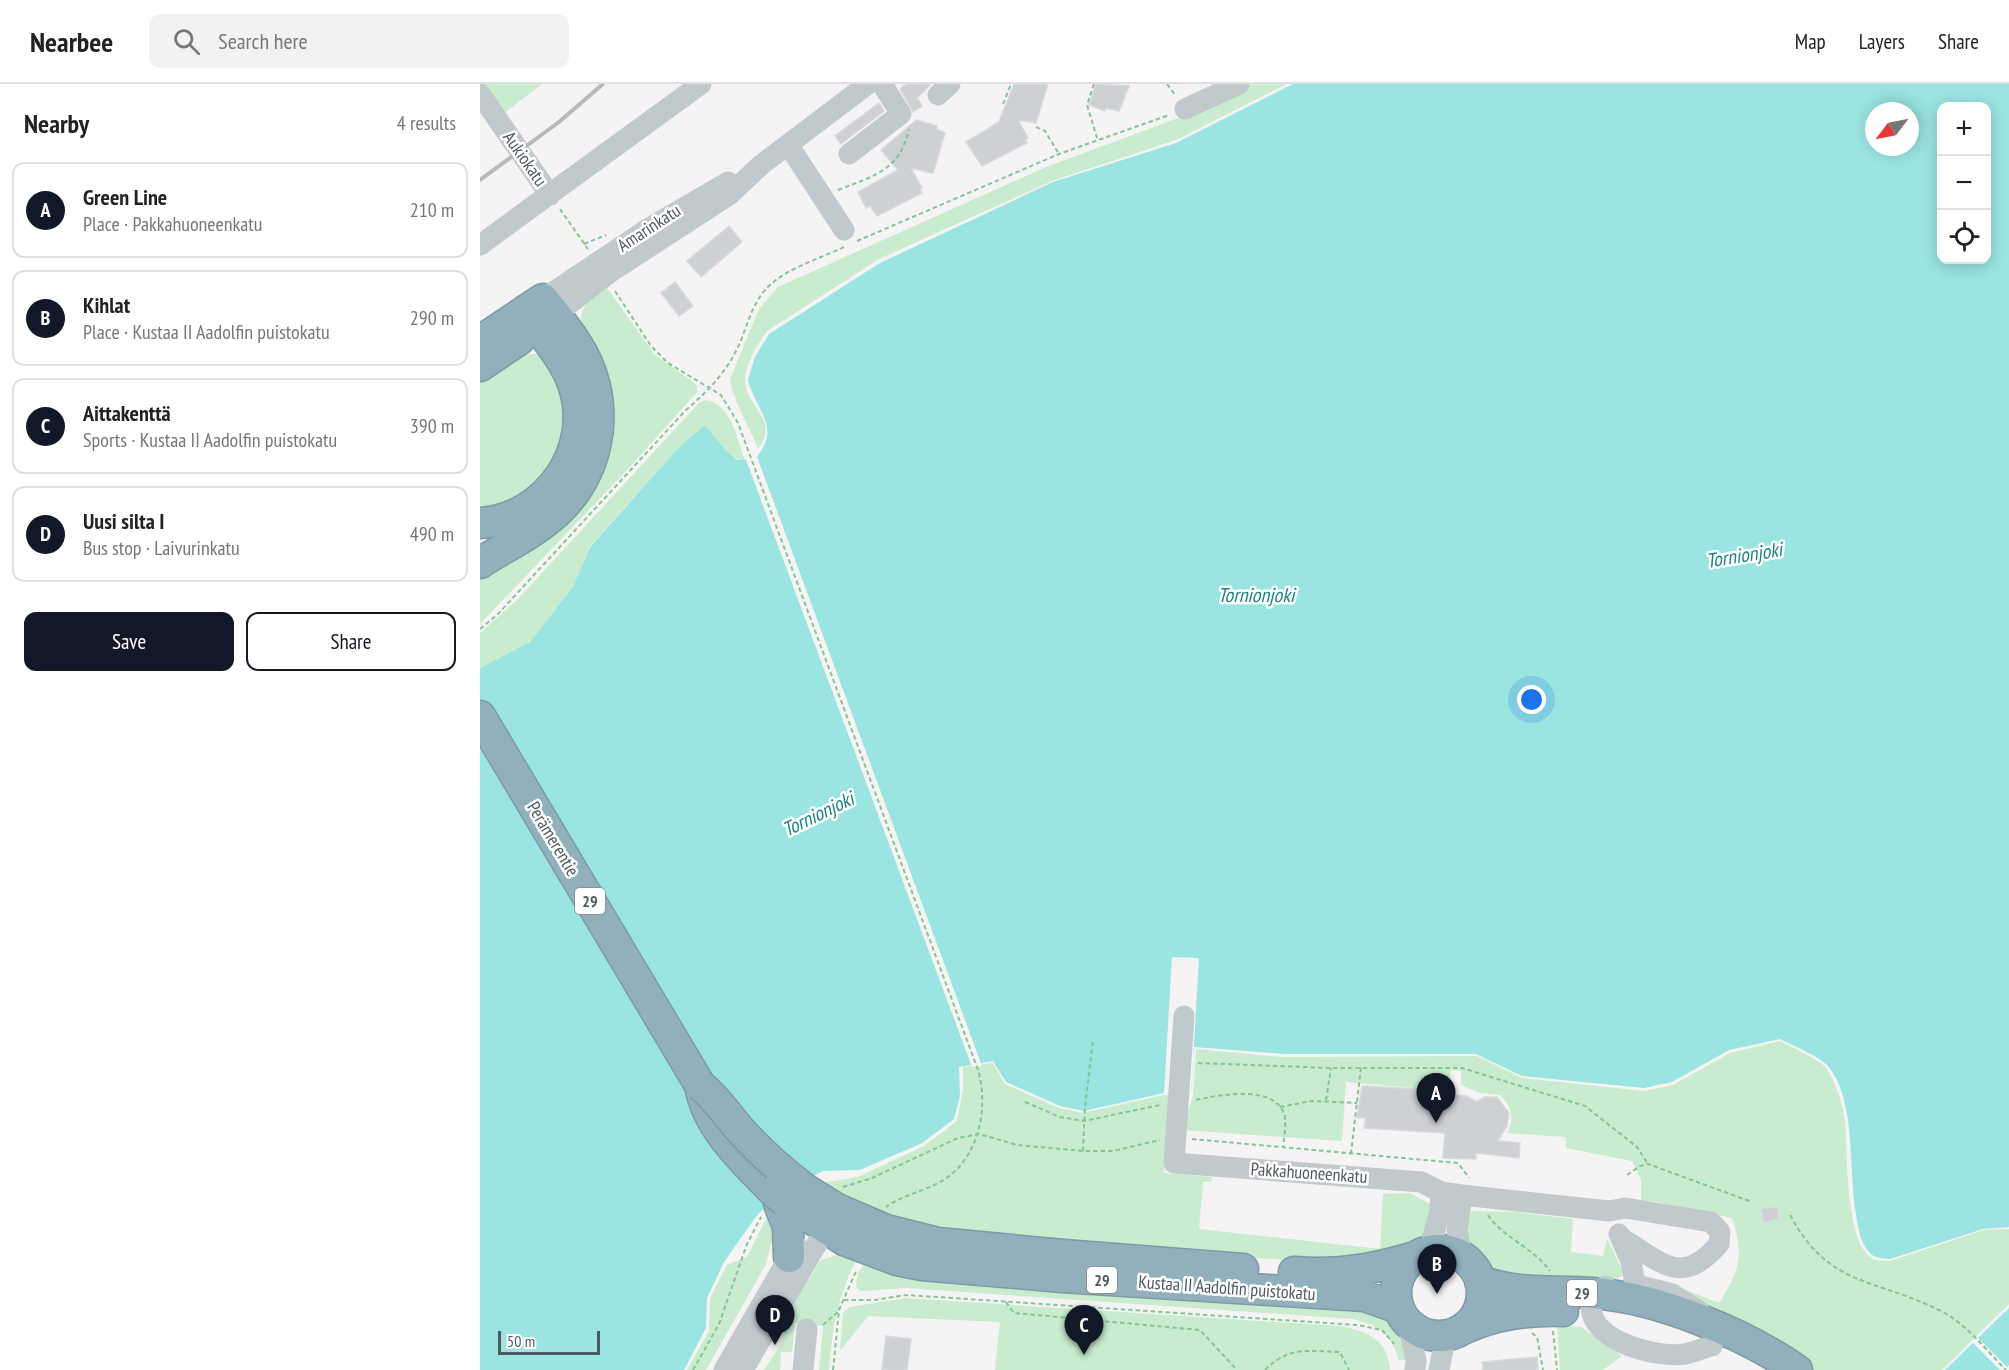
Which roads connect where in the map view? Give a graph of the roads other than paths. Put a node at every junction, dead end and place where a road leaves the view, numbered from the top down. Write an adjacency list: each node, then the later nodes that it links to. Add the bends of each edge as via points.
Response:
1 (701, 84): 9 (street)
2 (868, 84): 7 (street, Amarinkatu)
3 (882, 84): 8 (street, via 901,114)
4 (1239, 84): 6 (street)
5 (480, 94): 9 (street, Aukiokatu)
6 (1185, 109)
7 (789, 146): 10 (street); 12 (street, Amarinkatu, via 729,195 612,272)
8 (849, 154)
9 (550, 195): 11 (street)
10 (844, 230)
11 (480, 245)
12 (540, 313): 13 (highway); 14 (highway); 15 (highway, via 573,382 579,420 572,456 555,484 532,505 504,519); 16 (highway, via 577,344 596,392 595,453 587,474 556,513)
13 (480, 341)
14 (480, 366)
15 (480, 523)
16 (480, 563)
17 (480, 716): 20 (highway, Perämerentie / 29, bridge, via 700,1085 715,1097)
18 (1184, 1016): 19 (street, Pakkahuoneenkatu, via 1174,1162 1421,1182)
19 (1452, 1194): 21 (street, Pakkahuoneenkatu); 23 (street); 25 (street)
20 (805, 1206): 23 (highway, Kustaa II Aadolfin puistokatu / 29, via 908,1237 1063,1255 1332,1274 1376,1268); 24 (highway, via 788,1226); 29 (highway, Kustaa II Aadolfin puistokatu / 29, via 871,1251 922,1264 1364,1296); 35 (street)
21 (1617, 1209): 22 (street); 22 (street, Pakkahuoneenkatu, via 1711,1222 1720,1232 1719,1244 1693,1267 1676,1270)
22 (1622, 1238): 27 (street)
23 (1423, 1254): 25 (highway, 29, via 1443,1250); 29 (highway, via 1401,1275 1397,1291)
24 (789, 1257): 34 (street)
25 (1462, 1257): 26 (highway)
26 (1480, 1281): 28 (highway, 29, via 1509,1290); 31 (highway, via 1479,1308)
27 (1635, 1285): 28 (street, via 1612,1284); 32 (street, via 1682,1298)
28 (1593, 1303): 31 (highway, 29, via 1513,1312); 32 (highway, 29, via 1671,1311); 33 (street, via 1596,1324 1610,1338)
29 (1403, 1314): 31 (highway, 29, via 1421,1332); 37 (street, via 1416,1360)
30 (807, 1329): 36 (street)
31 (1455, 1332): 38 (street)
32 (1716, 1337): 33 (street, via 1684,1354); 40 (highway, 29); 41 (highway, 29, via 1764,1349)
33 (1652, 1350): 39 (street)
34 (724, 1370)
35 (744, 1370)
36 (803, 1370)
37 (1415, 1370)
38 (1439, 1370)
39 (1667, 1370)
40 (1759, 1370)
41 (1797, 1370)

